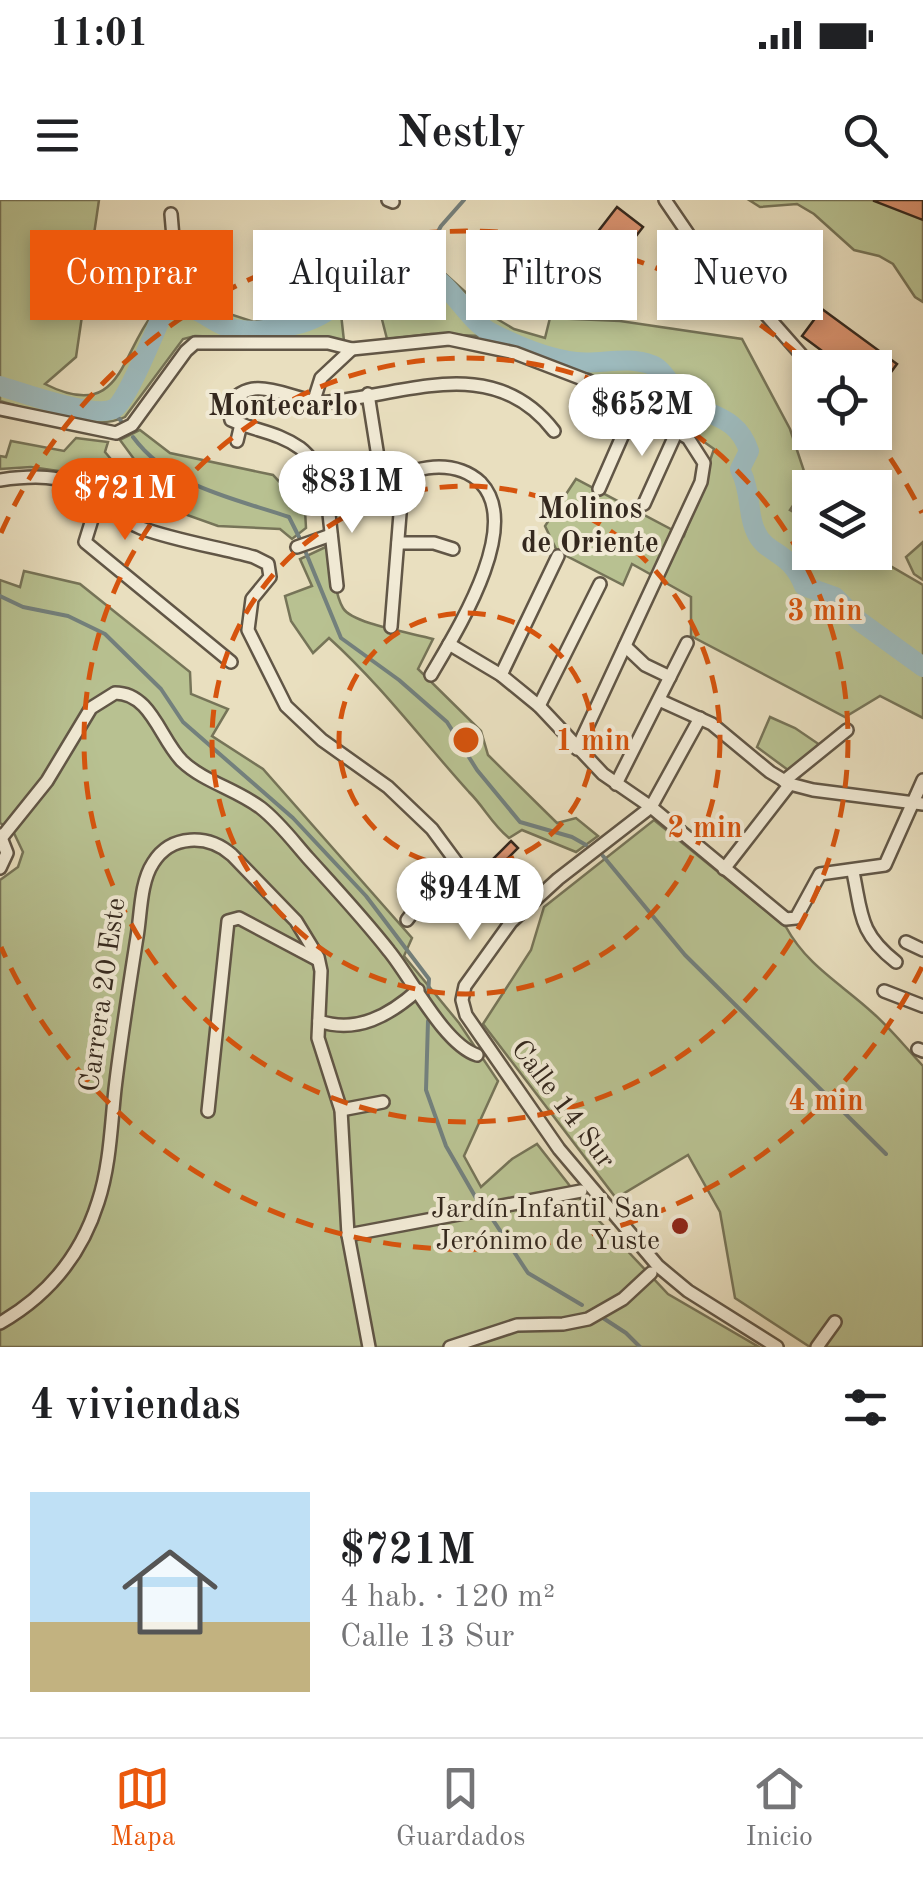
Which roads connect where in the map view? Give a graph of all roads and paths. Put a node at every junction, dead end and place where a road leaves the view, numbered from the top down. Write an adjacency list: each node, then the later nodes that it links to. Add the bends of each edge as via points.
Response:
1 (665, 200): 4 (street)
2 (171, 214): 3 (street)
3 (172, 230)
4 (686, 230)
5 (770, 320): 7 (street)
6 (352, 350): 9 (street, via 320,378); 10 (street, via 435,339 476,343 564,370); 11 (street, via 195,343 122,432)
7 (796, 350)
8 (368, 394): 9 (street); 13 (street, via 436,383 478,386 527,404); 16 (street)
9 (314, 400): 12 (street, via 252,389 228,411)
10 (635, 407): 14 (street); 20 (street)
11 (0, 410)
12 (243, 424): 15 (street); 19 (street, via 290,441)
13 (554, 431)
14 (677, 431): 22 (street); 33 (street, via 704,464 701,482)
15 (237, 442)
16 (378, 457)
17 (403, 476): 19 (street, via 348,490); 24 (street); 32 (street, via 453,468 475,478 490,497 496,522 492,550)
18 (0, 480): 21 (street, via 58,480)
19 (331, 484): 23 (street)
20 (599, 490)
21 (98, 500): 34 (street, via 85,542); 51 (street, via 140,527 270,566 252,599 248,630 286,706 423,820)
22 (644, 504)
23 (331, 535): 25 (street); 29 (street)
24 (398, 542): 26 (street); 30 (street)
25 (297, 548)
26 (452, 549)
27 (558, 556): 36 (street)
28 (600, 584): 39 (street)
29 (337, 586)
30 (391, 627)
31 (687, 642): 37 (street)
32 (449, 644): 35 (street); 36 (street)
33 (625, 646): 37 (street, via 645,666); 42 (street)
34 (231, 662)
35 (431, 676)
36 (500, 676): 39 (street)
37 (670, 677): 38 (street)
38 (658, 700): 40 (street); 45 (street)
39 (539, 706): 42 (street)
40 (700, 718): 44 (street); 47 (street)
41 (847, 730): 44 (street)
42 (577, 749): 45 (street)
43 (923, 780): 46 (street)
44 (787, 782): 46 (street); 50 (street)
45 (616, 784): 47 (street)
46 (917, 804): 52 (street, via 885,865)
47 (652, 807): 50 (street); 53 (street)
48 (1, 836): 49 (street, via 7,853); 59 (street, Calle 14 Sur, via 48,781 91,708 119,693 133,697 193,770 271,816)
49 (0, 868)
50 (724, 869): 52 (street, via 786,919 796,918 820,874)
51 (463, 871): 53 (street); 54 (street, via 425,896)
52 (852, 872): 58 (street, via 865,931)
53 (516, 916): 74 (street, Calle 14 Sur, via 468,980 462,995 466,1016 546,1131 642,1248 677,1283)
54 (406, 920)
55 (906, 942): 56 (street)
56 (923, 950)
57 (318, 960): 62 (street); 66 (street, via 239,918 228,921); 71 (street, Carrera 20 Este, via 296,921 220,846 184,840 158,856 146,882 100,1199 56,1282)
58 (896, 962)
59 (418, 990): 62 (street, via 369,1022); 63 (street, Calle 14 Sur, via 451,1036)
60 (884, 991): 61 (street)
61 (923, 1006)
62 (319, 1020): 65 (street, via 322,1057)
63 (477, 1055)
64 (383, 1102): 65 (street)
65 (340, 1110): 68 (street)
66 (208, 1111)
67 (581, 1192): 68 (street)
68 (348, 1235): 72 (street)
69 (651, 1274): 73 (street, via 588,1318 501,1328)
70 (835, 1322): 75 (street)
71 (0, 1323)
72 (368, 1347)
73 (450, 1347)
74 (777, 1347)
75 (817, 1347)

